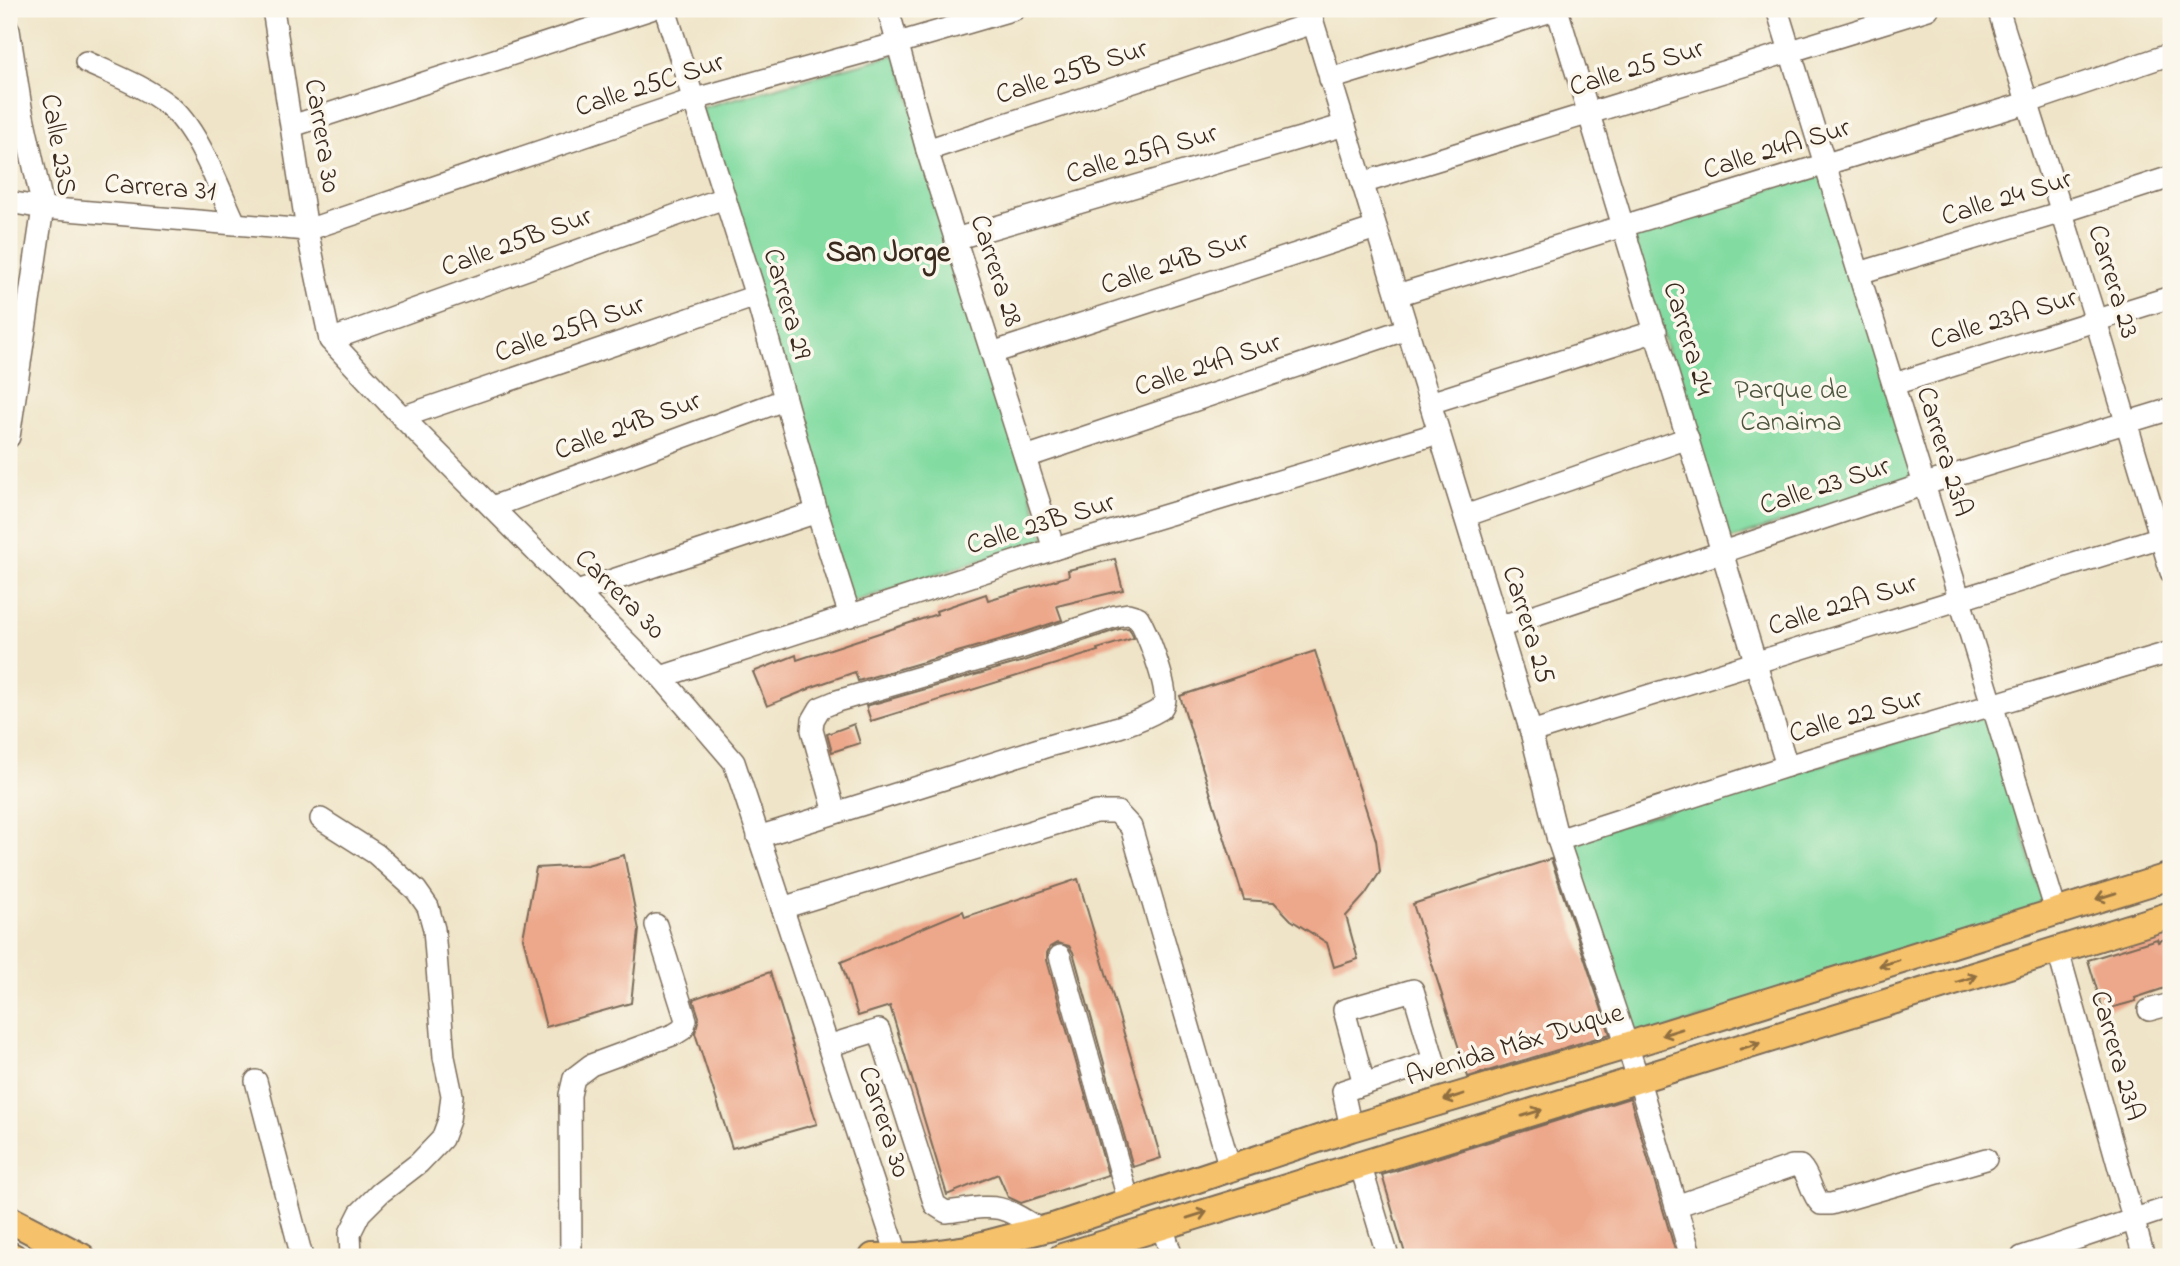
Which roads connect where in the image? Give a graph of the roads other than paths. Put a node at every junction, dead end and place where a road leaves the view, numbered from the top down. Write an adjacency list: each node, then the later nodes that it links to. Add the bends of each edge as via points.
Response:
1 (652, 9): 22 (street)
2 (665, 9): 17 (street, Carrera 29)
3 (888, 9): 12 (street, Carrera 28)
4 (1015, 9): 12 (street, Calle 25C Sur)
5 (1557, 9): 16 (street); 20 (street, Carrera 24)
6 (1777, 9): 13 (street, Carrera 23A)
7 (1928, 9): 13 (street, Calle 25 Sur)
8 (1998, 9): 18 (street, Carrera 23)
9 (276, 10): 22 (street, Carrera 30)
10 (1311, 16): 16 (street, Carrera 25); 23 (street, Calle 25B Sur)
11 (9, 30): 19 (street, Calle 23S)
12 (898, 43): 17 (street, Calle 25C Sur); 23 (street, Carrera 28)
13 (1790, 51): 20 (street, Calle 25 Sur); 24 (street, Carrera 23A)
14 (2171, 54): 18 (street, Calle 24A Sur)
15 (86, 62): 31 (street, via 171,107 195,137)
16 (1330, 79): 21 (street, Carrera 25)
17 (695, 99): 27 (street, Carrera 29); 34 (street, Calle 25C Sur)
18 (2026, 103): 24 (street, Calle 24A Sur); 30 (street, Carrera 23)
19 (15, 105): 29 (street, Calle 23S)
20 (1589, 113): 26 (street, Calle 25 Sur); 32 (street, Carrera 24)
21 (1345, 125): 26 (street, Carrera 25); 35 (street, Calle 25A Sur)
22 (292, 126): 34 (street, Carrera 30)
23 (928, 149): 35 (street, Carrera 28)
24 (1825, 164): 32 (street, Calle 24A Sur); 36 (street, Carrera 23A)
25 (2171, 177): 30 (street, Calle 24 Sur)
26 (1362, 183): 33 (street, Carrera 25)
27 (724, 198): 38 (street, Carrera 29); 44 (street, Calle 25B Sur)
28 (9, 202): 29 (street, Carrera 31)
29 (43, 208): 31 (street, Carrera 31); 40 (street, Calle 23S)
30 (2062, 212): 36 (street, Calle 24 Sur); 41 (street, Carrera 23)
31 (235, 223): 34 (street, Carrera 31)
32 (1623, 226): 37 (street, Calle 24A Sur); 43 (street, Carrera 24)
33 (1376, 228): 37 (street, Carrera 25); 45 (street, Calle 24B Sur)
34 (307, 230): 44 (street, Carrera 30)
35 (955, 239): 45 (street, Carrera 28)
36 (1859, 273): 46 (street, Carrera 23A)
37 (1397, 295): 42 (street, Carrera 25)
38 (756, 296): 47 (street, Carrera 29); 50 (street, Calle 25A Sur)
39 (2171, 297): 41 (street, Calle 23A Sur)
40 (17, 316): 53 (street, Calle 23S)
41 (2096, 321): 46 (street, Calle 23A Sur); 51 (street, Carrera 23)
42 (1407, 329): 48 (street, Carrera 25); 55 (street, Calle 24A Sur)
43 (1656, 331): 48 (street); 54 (street, Carrera 24)
44 (330, 340): 50 (street, Carrera 30)
45 (992, 353): 55 (street, Carrera 28)
46 (1894, 384): 56 (street, Carrera 23A)
47 (784, 400): 57 (street, Calle 24B Sur); 58 (street, Carrera 29)
48 (1430, 403): 52 (street, Carrera 25)
49 (2171, 409): 51 (street, Calle 23 Sur)
50 (402, 417): 57 (street, Carrera 30)
51 (2125, 422): 56 (street, Calle 23 Sur); 60 (street, Carrera 23)
52 (1439, 433): 59 (street, Carrera 25); 61 (street, Calle 23B Sur)
53 (9, 437)
54 (1688, 438): 59 (street); 62 (street, Carrera 24)
55 (1026, 457): 61 (street, Carrera 28)
56 (1925, 484): 62 (street, Calle 23 Sur); 65 (street, Carrera 23A)
57 (492, 507): 64 (street, Carrera 30)
58 (817, 512): 64 (street); 66 (street, Carrera 29)
59 (1465, 516): 67 (street, Carrera 25)
60 (2166, 536): 63 (street, Carrera 23); 65 (street, Calle 22A Sur)
61 (1054, 549): 66 (street, Calle 23B Sur)
62 (1723, 551): 67 (street, Calle 23 Sur); 69 (street, Carrera 24)
63 (2171, 572)
64 (577, 592): 70 (street, Carrera 30)
65 (1959, 601): 69 (street, Calle 22A Sur); 71 (street, Carrera 23A)
66 (850, 615): 70 (street, Calle 23B Sur)
67 (1499, 627): 72 (street, Carrera 25)
68 (2171, 652): 71 (street, Calle 22 Sur)
69 (1755, 662): 72 (street, Calle 22A Sur); 73 (street, Carrera 24)
70 (661, 677): 76 (street, Carrera 30, via 734,762)
71 (1993, 706): 73 (street, Calle 22 Sur); 80 (street, Carrera 23A)
72 (1531, 732): 77 (street, Carrera 25)
73 (1787, 766): 77 (street, Calle 22 Sur)
74 (835, 813): 74 (street, via 1130,723 1161,709 1164,687 1138,617 1116,616 820,708 812,730); 76 (street)
75 (321, 819): 105 (street, via 376,854 428,907 452,1095 442,1139 360,1213 350,1233)
76 (758, 837): 79 (street, Carrera 30)
77 (1558, 840): 88 (street, Carrera 25)
78 (2171, 876): 80 (main road, Avenida Máx Duque, one-way to 80)
79 (782, 908): 87 (street, Carrera 30); 95 (street, via 1078,817 1116,812 1131,827)
80 (2056, 911): 88 (main road, Avenida Máx Duque, one-way to 88)
81 (2171, 915): 83 (main road)
82 (656, 925): 106 (street, via 686,1020 675,1034 591,1065 574,1078 570,1095)
83 (2058, 951): 90 (main road, one-way to 83); 100 (street, Carrera 23A)
84 (1060, 956): 96 (street)
85 (2171, 1004): 86 (street)
86 (2149, 1010)
87 (828, 1046): 102 (street, via 879,1030 935,1205 946,1212 994,1206); 107 (street, Carrera 30)
88 (1626, 1046): 90 (street, Carrera 25); 92 (main road, Avenida Máx Duque, one-way to 92)
89 (256, 1081): 104 (street)
90 (1639, 1081): 94 (main road, one-way to 90); 97 (street, Carrera 25)
91 (1364, 1084): 91 (street, via 1434,1061 1413,990 1344,1010); 92 (street, via 1343,1091)
92 (1351, 1128): 95 (main road, Avenida Máx Duque)
93 (1986, 1159): 97 (street, via 1830,1204 1815,1198 1800,1166 1791,1166)
94 (1360, 1164): 101 (main road, one-way to 94); 110 (street)
95 (1230, 1168): 96 (main road, Avenida Máx Duque)
96 (1129, 1202): 102 (main road, Avenida Máx Duque)
97 (1676, 1206): 111 (street, Carrera 25)
98 (2171, 1207): 100 (street)
99 (9, 1219): 103 (main road)
100 (2133, 1219): 112 (street); 113 (street, Carrera 23A)
101 (1162, 1226): 108 (main road); 109 (street)
102 (1048, 1228): 107 (main road, Avenida Máx Duque, via 967,1249); 108 (street)
103 (82, 1257)
104 (302, 1257)
105 (351, 1257)
106 (571, 1257)
107 (890, 1257)
108 (1066, 1257)
109 (1172, 1257)
110 (1388, 1257)
111 (1691, 1257)
112 (2022, 1257)
113 (2144, 1257)

